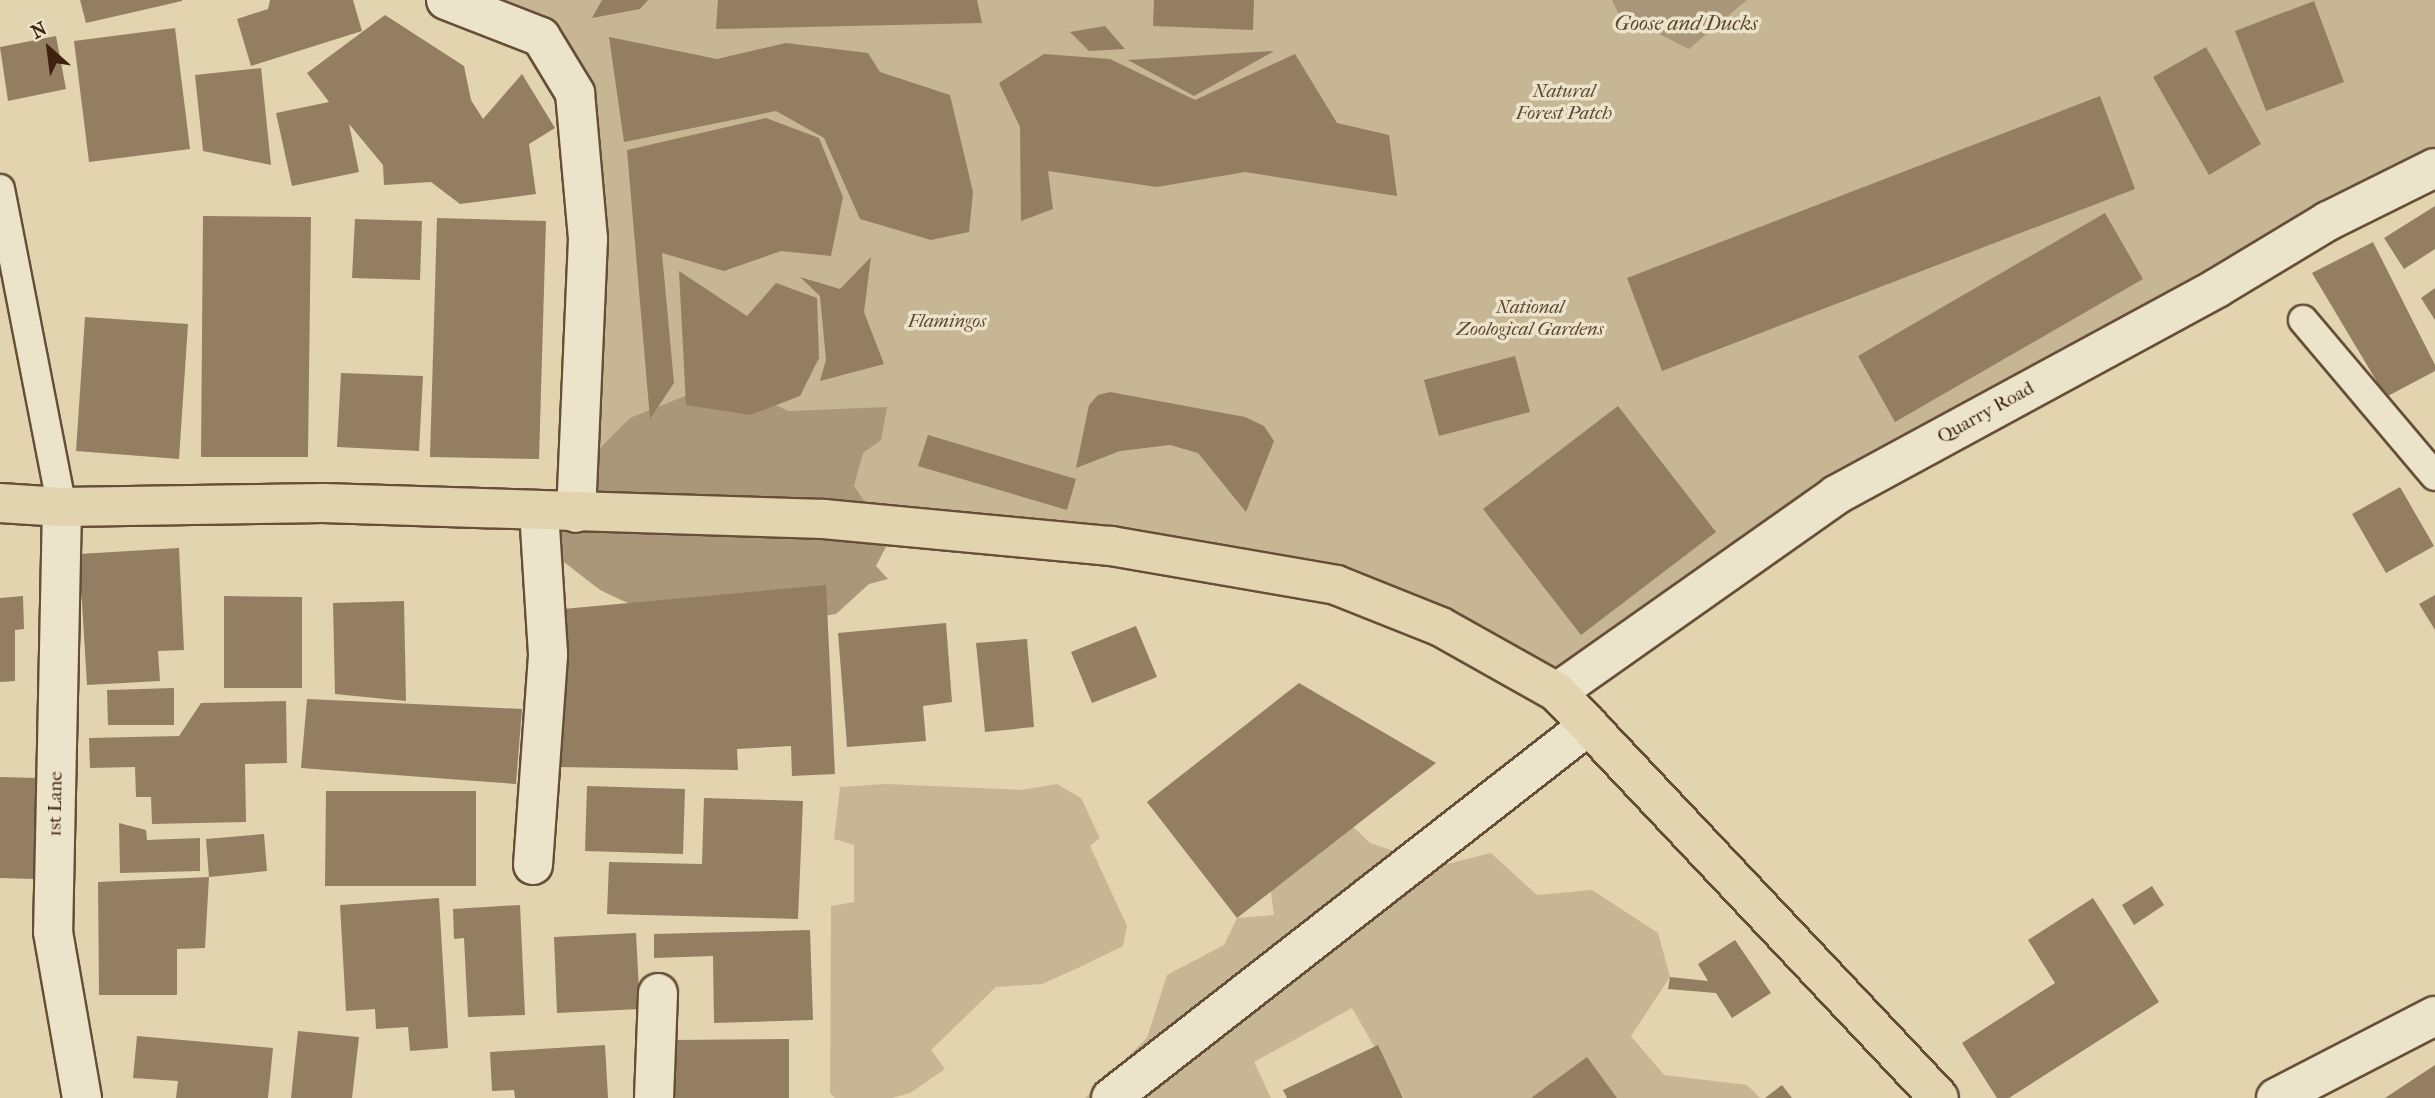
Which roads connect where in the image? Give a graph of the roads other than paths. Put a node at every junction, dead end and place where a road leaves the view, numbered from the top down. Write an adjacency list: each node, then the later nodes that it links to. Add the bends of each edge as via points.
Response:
1 (446, 0): 9 (street, via 541,37 575,93 588,239)
2 (2435, 168): 10 (street, Quarry Road, via 2328,221 2217,288 1836,495)
3 (0, 189): 7 (lane)
4 (2303, 320): 5 (lane)
5 (2435, 476)
6 (0, 503): 7 (main road)
7 (62, 507): 8 (main road, via 323,503); 15 (street, 1st Lane, via 53,932)
8 (539, 512): 9 (main road); 12 (street, via 548,654)
9 (576, 513): 10 (main road, via 824,519 1111,546 1336,585 1441,627)
10 (1557, 692): 11 (main road)
11 (1589, 726): 17 (street); 18 (main road)
12 (534, 865)
13 (658, 993): 16 (street)
14 (2435, 1016): 19 (street)
15 (82, 1098)
16 (654, 1098)
17 (1111, 1098)
18 (1939, 1098)
19 (2276, 1098)

